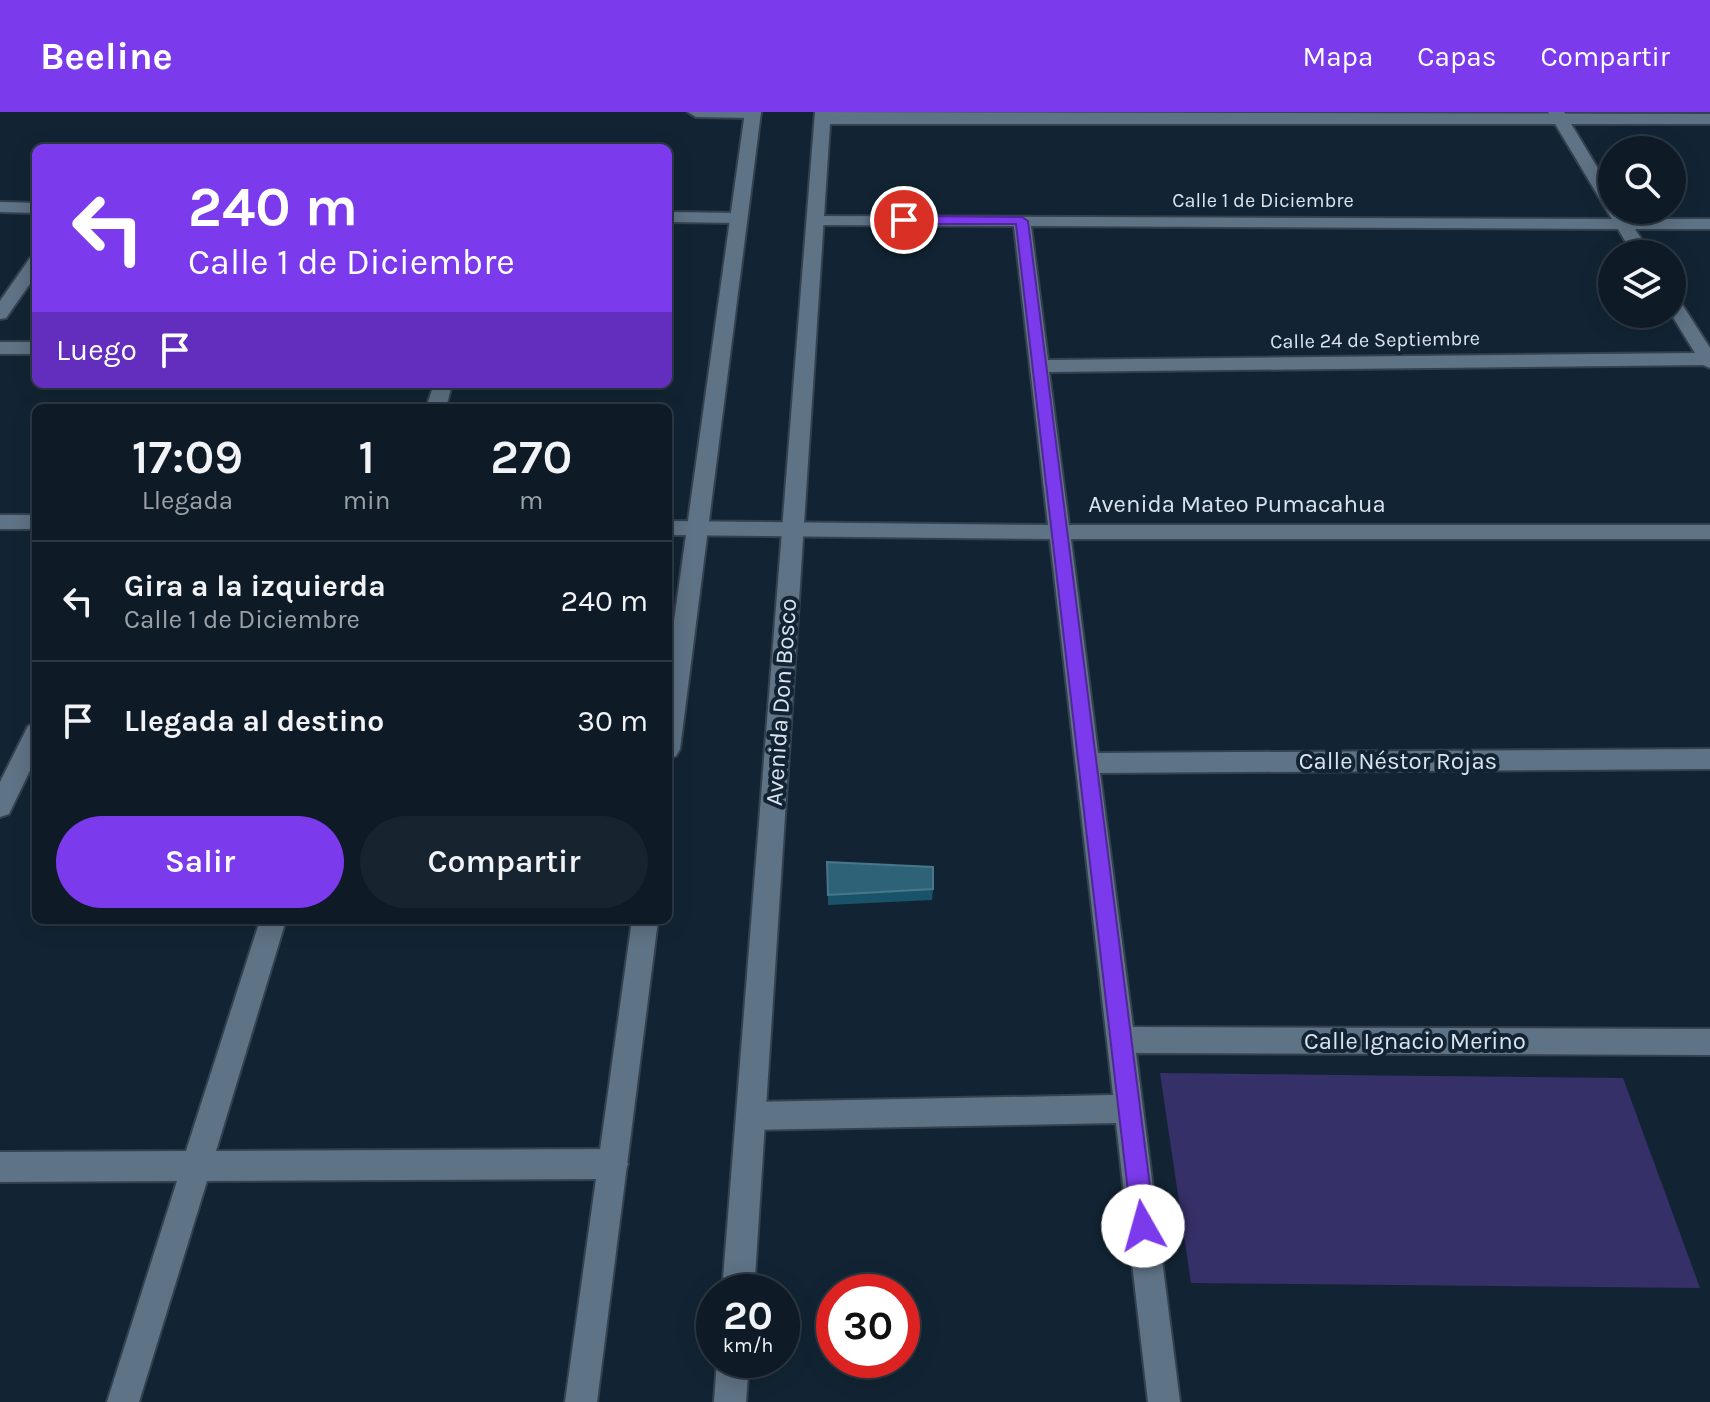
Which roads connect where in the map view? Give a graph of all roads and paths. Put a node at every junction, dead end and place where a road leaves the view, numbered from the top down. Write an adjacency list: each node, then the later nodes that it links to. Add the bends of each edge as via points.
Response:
1 (696, 112): 2 (street)
2 (753, 113): 11 (street)
3 (822, 116): 4 (street); 12 (street, Avenida Don Bosco)
4 (1558, 116): 5 (street); 6 (street)
5 (1710, 119)
6 (1598, 183)
7 (0, 207): 8 (street)
8 (32, 208)
9 (1598, 213): 13 (street, Calle 1 de Diciembre)
10 (672, 217): 11 (street)
11 (739, 218): 26 (street)
12 (815, 220): 13 (street, Calle 1 de Diciembre); 28 (street, Avenida Don Bosco)
13 (1022, 221): 22 (street)
14 (1686, 221): 15 (street, Calle 1 de Diciembre)
15 (1710, 224)
16 (32, 268): 17 (street)
17 (0, 314)
18 (1686, 324): 21 (street)
19 (0, 348): 20 (street)
20 (32, 348)
21 (1709, 360): 22 (street, Calle 24 de Septiembre)
22 (1040, 366): 27 (street)
23 (0, 522): 24 (street)
24 (32, 522)
25 (672, 528): 26 (street, Avenida Mateo Pumacahua)
26 (697, 529): 28 (street, Avenida Mateo Pumacahua); 30 (street)
27 (1060, 530): 28 (street, Avenida Mateo Pumacahua); 29 (street, Avenida Mateo Pumacahua); 33 (street)
28 (793, 532): 40 (street, Avenida Don Bosco)
29 (1710, 532)
30 (672, 719)
31 (32, 741): 34 (street)
32 (1710, 759): 33 (street, Calle Néstor Rojas)
33 (1087, 763): 37 (street)
34 (0, 807)
35 (272, 924): 42 (street)
36 (644, 924): 41 (street)
37 (1120, 1040): 38 (street, Calle Ignacio Merino); 39 (street)
38 (1710, 1042)
39 (1129, 1109): 40 (street); 49 (street)
40 (751, 1116): 44 (street, Avenida Don Bosco)
41 (613, 1164): 42 (street); 47 (street)
42 (196, 1166): 43 (street); 46 (street)
43 (0, 1167)
44 (739, 1274)
45 (732, 1378): 48 (street)
46 (123, 1402)
47 (581, 1402)
48 (730, 1402)
49 (1164, 1402)

